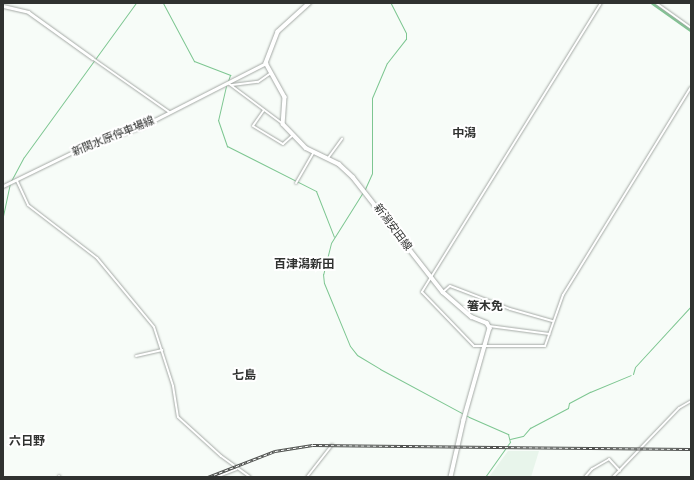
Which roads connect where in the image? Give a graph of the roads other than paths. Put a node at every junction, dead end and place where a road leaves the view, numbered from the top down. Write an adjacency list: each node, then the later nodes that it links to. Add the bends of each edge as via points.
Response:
1 (310, 3): 7 (main road, via 278,32)
2 (602, 3): 21 (street)
3 (656, 3): 5 (street)
4 (3, 6): 6 (main road, via 25,11)
5 (691, 28)
6 (92, 58): 12 (street)
7 (266, 63): 8 (main road); 9 (main road, 新関水原停車場線)
8 (270, 73): 9 (street, via 258,82); 13 (main road, via 286,99)
9 (229, 84): 11 (street); 12 (main road, 新関水原停車場線)
10 (691, 87): 23 (street, via 563,295)
11 (264, 110): 13 (street); 14 (street, via 253,126 282,144)
12 (169, 112): 18 (main road, 新関水原停車場線, via 122,135 86,145)
13 (283, 124): 14 (main road, 新潟安田線)
14 (293, 134): 16 (main road, 新潟安田線, via 306,148)
15 (342, 139): 17 (street)
16 (314, 152): 17 (main road, 新潟安田線); 19 (street)
17 (328, 158): 21 (main road, 新潟安田線, via 339,164 360,185)
18 (15, 181): 20 (main road, 新関水原停車場線); 27 (street, via 28,205 89,251 108,271 154,327)
19 (297, 182)
20 (4, 186)
21 (431, 277): 22 (main road, 新潟安田線); 26 (street, via 422,296 474,346)
22 (443, 292): 23 (street, via 450,286 510,309); 24 (main road, 新潟安田線, via 472,317)
23 (552, 321): 25 (street)
24 (489, 326): 25 (street); 26 (main road)
25 (549, 334): 26 (street, via 545,346 541,347)
26 (485, 348): 36 (main road, via 465,414)
27 (162, 350): 28 (street); 31 (street, via 173,386 177,416)
28 (136, 356)
29 (691, 401): 32 (street, via 679,408)
30 (332, 445): 35 (street)
31 (237, 469): 33 (street); 34 (street)
32 (620, 471): 37 (street, via 608,459); 38 (street)
33 (216, 477)
34 (250, 477)
35 (307, 477)
36 (451, 477)
37 (585, 477)
38 (613, 477)

